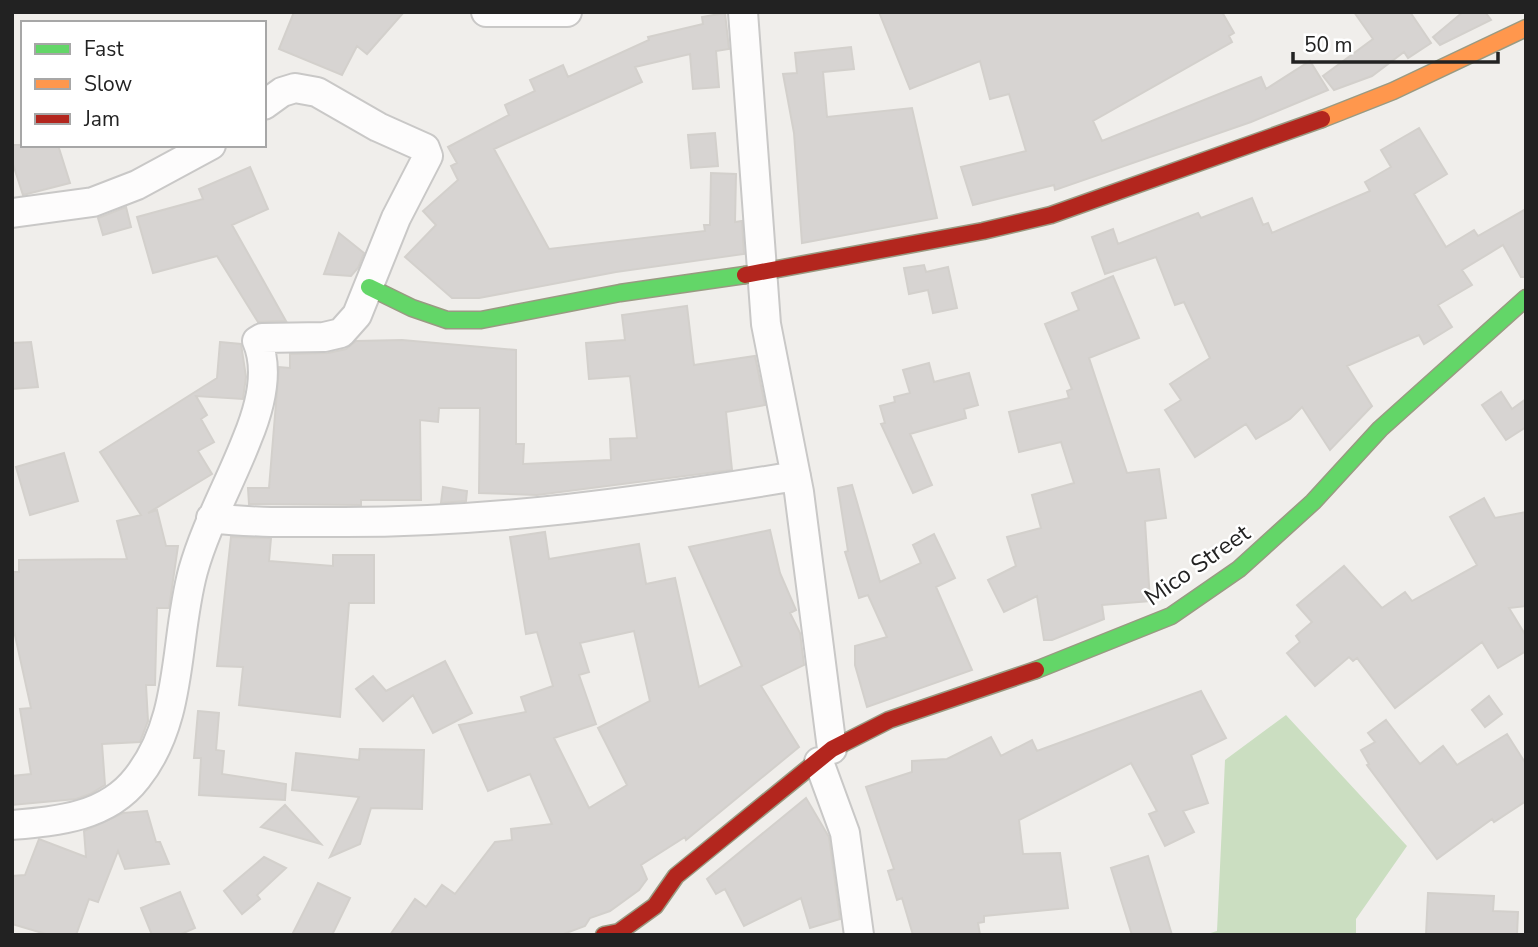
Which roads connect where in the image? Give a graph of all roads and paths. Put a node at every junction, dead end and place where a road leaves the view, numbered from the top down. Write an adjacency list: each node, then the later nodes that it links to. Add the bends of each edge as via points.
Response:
1 (486, 12): 2 (street)
2 (567, 12)
3 (743, 12): 8 (street)
4 (1526, 28): 8 (street, via 1325,118 1051,215)
5 (266, 104): 9 (street, via 295,88 317,92 427,152)
6 (207, 147): 7 (street, via 137,186 93,202)
7 (12, 214)
8 (763, 273): 9 (street, via 620,293 481,320 447,320); 11 (street, via 766,324)
9 (369, 287): 12 (street, via 357,315 341,333 258,339 262,371 254,420)
10 (1526, 298): 13 (street, Mico Street, via 1380,429 1313,502 1239,569 1171,616 1009,681 889,720)
11 (796, 477): 12 (street, via 497,518 389,523); 13 (street)
12 (211, 519): 14 (street, via 182,616 172,708 156,748 137,778 107,804 77,817)
13 (825, 755): 15 (street, Mico Street, via 676,876 656,906 619,932); 16 (street, via 845,833)
14 (12, 825)
15 (604, 935)
16 (859, 935)

